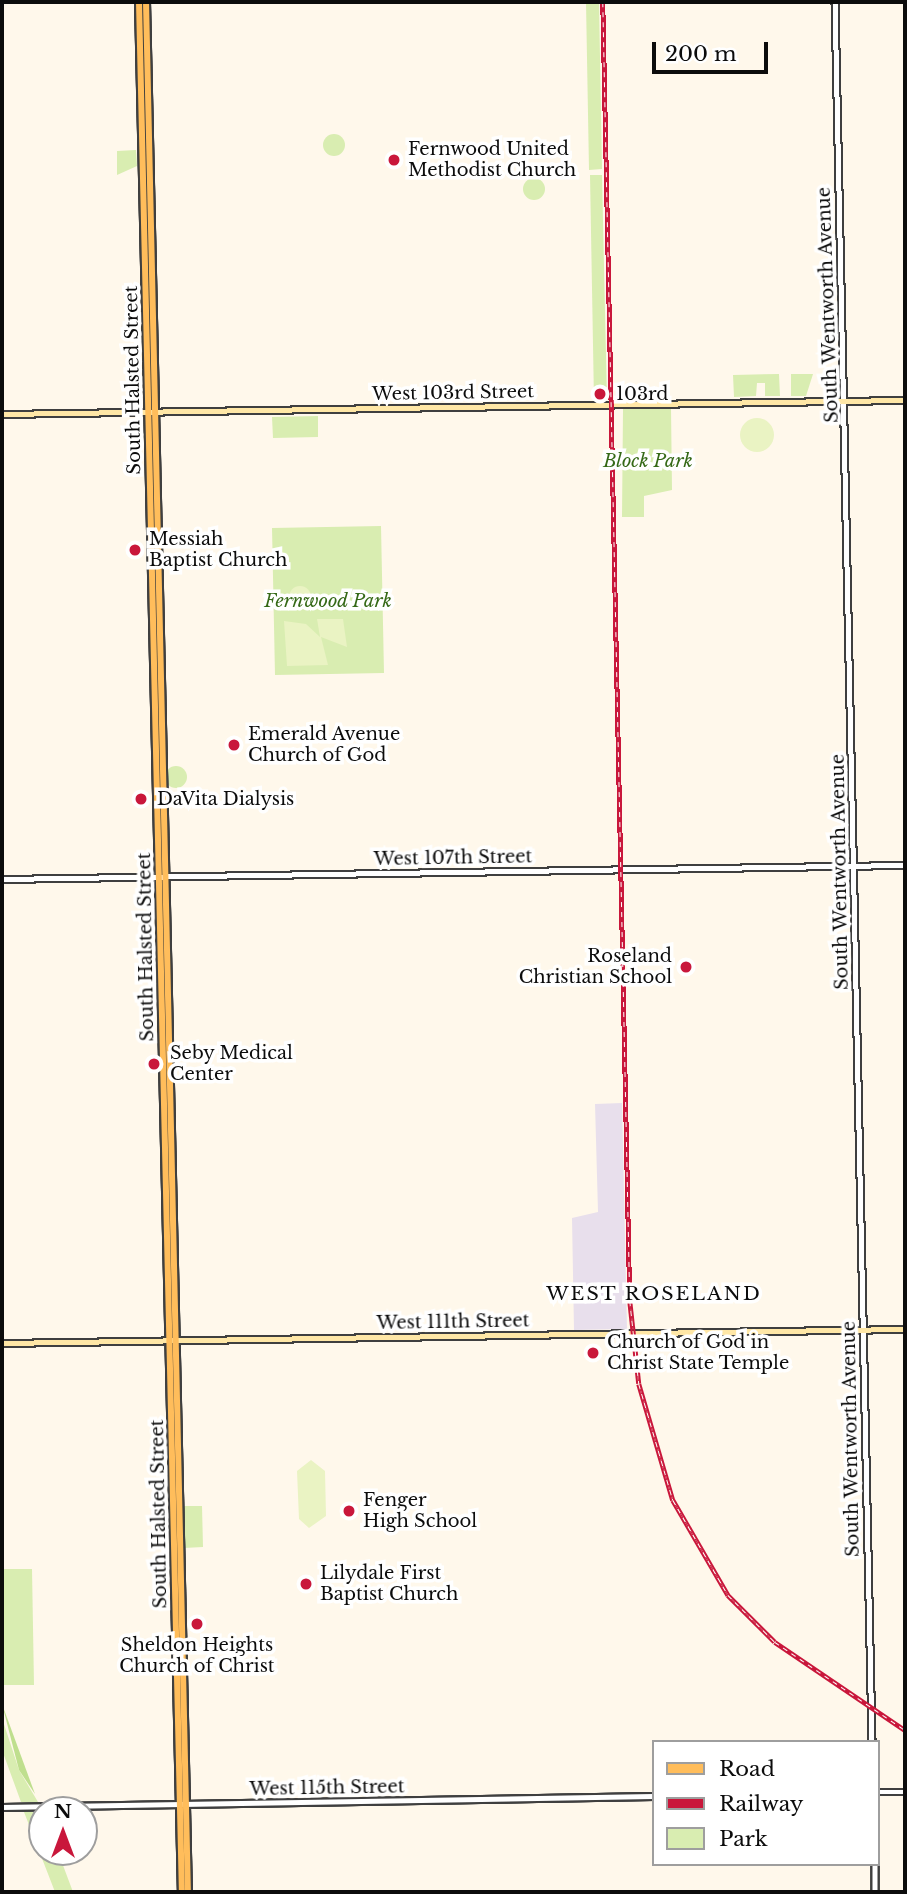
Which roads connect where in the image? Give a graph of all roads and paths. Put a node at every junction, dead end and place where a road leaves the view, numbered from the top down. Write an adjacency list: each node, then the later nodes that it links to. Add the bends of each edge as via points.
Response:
1 (139, 2): 6 (main road, South Halsted Street)
2 (146, 2): 6 (main road, South Halsted Street)
3 (835, 2): 5 (street, South Wentworth Avenue)
4 (905, 400): 5 (main road, West 103rd Street)
5 (844, 401): 6 (main road, West 103rd Street); 9 (street, South Wentworth Avenue)
6 (150, 412): 7 (main road, West 103rd Street); 10 (main road, South Halsted Street)
7 (2, 414)
8 (905, 865): 9 (street, West 107th Street)
9 (853, 866): 10 (street, West 107th Street); 13 (street, South Wentworth Avenue)
10 (161, 877): 11 (street, West 107th Street); 14 (main road, South Halsted Street)
11 (2, 879)
12 (905, 1329): 13 (main road, West 111th Street)
13 (862, 1330): 14 (main road, West 111th Street); 16 (street, South Wentworth Avenue)
14 (172, 1341): 15 (main road, West 111th Street); 20 (main road, South Halsted Street)
15 (2, 1343)
16 (872, 1740)
17 (879, 1792): 18 (street)
18 (905, 1792)
19 (652, 1796): 20 (street, West 115th Street)
20 (183, 1804): 21 (street, West 115th Street); 23 (main road, South Halsted Street); 24 (main road, South Halsted Street)
21 (2, 1807)
22 (875, 1866): 25 (street)
23 (182, 1892)
24 (188, 1892)
25 (875, 1892)

